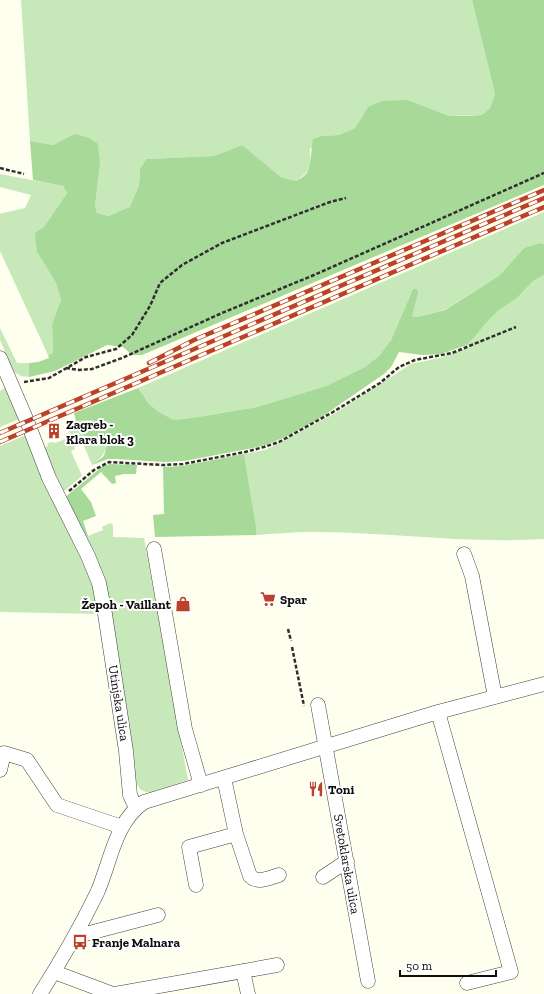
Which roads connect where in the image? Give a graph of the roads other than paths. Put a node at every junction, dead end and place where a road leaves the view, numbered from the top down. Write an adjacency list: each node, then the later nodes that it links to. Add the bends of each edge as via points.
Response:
1 (0, 358): 12 (street, Utinjska ulica, via 49,478 88,556 98,583 125,744 130,795)
2 (154, 549): 11 (street, via 185,729)
3 (464, 554): 5 (street, via 472,576)
4 (544, 684): 5 (street)
5 (495, 697): 7 (street)
6 (311, 705): 8 (street, Svetoklarska ulica)
7 (438, 712): 8 (street); 25 (street, via 511,972)
8 (326, 747): 10 (street); 15 (street, Svetoklarska ulica)
9 (0, 770): 13 (street, via 4,754 27,760 57,805)
10 (224, 778): 11 (street); 14 (street)
11 (201, 785): 12 (street, via 152,799)
12 (136, 808): 13 (street)
13 (122, 827): 20 (street, via 98,891)
14 (236, 834): 16 (street, via 253,879 259,881); 18 (street, via 189,847)
15 (347, 861): 17 (street); 24 (street, Svetoklarska ulica)
16 (279, 875)
17 (323, 877)
18 (196, 885)
19 (158, 915): 20 (street)
20 (74, 937): 23 (street)
21 (277, 965): 22 (street)
22 (243, 971): 27 (street); 28 (street)
23 (54, 972): 26 (street); 27 (street)
24 (368, 981)
25 (467, 983)
26 (40, 994)
27 (114, 994)
28 (248, 994)

